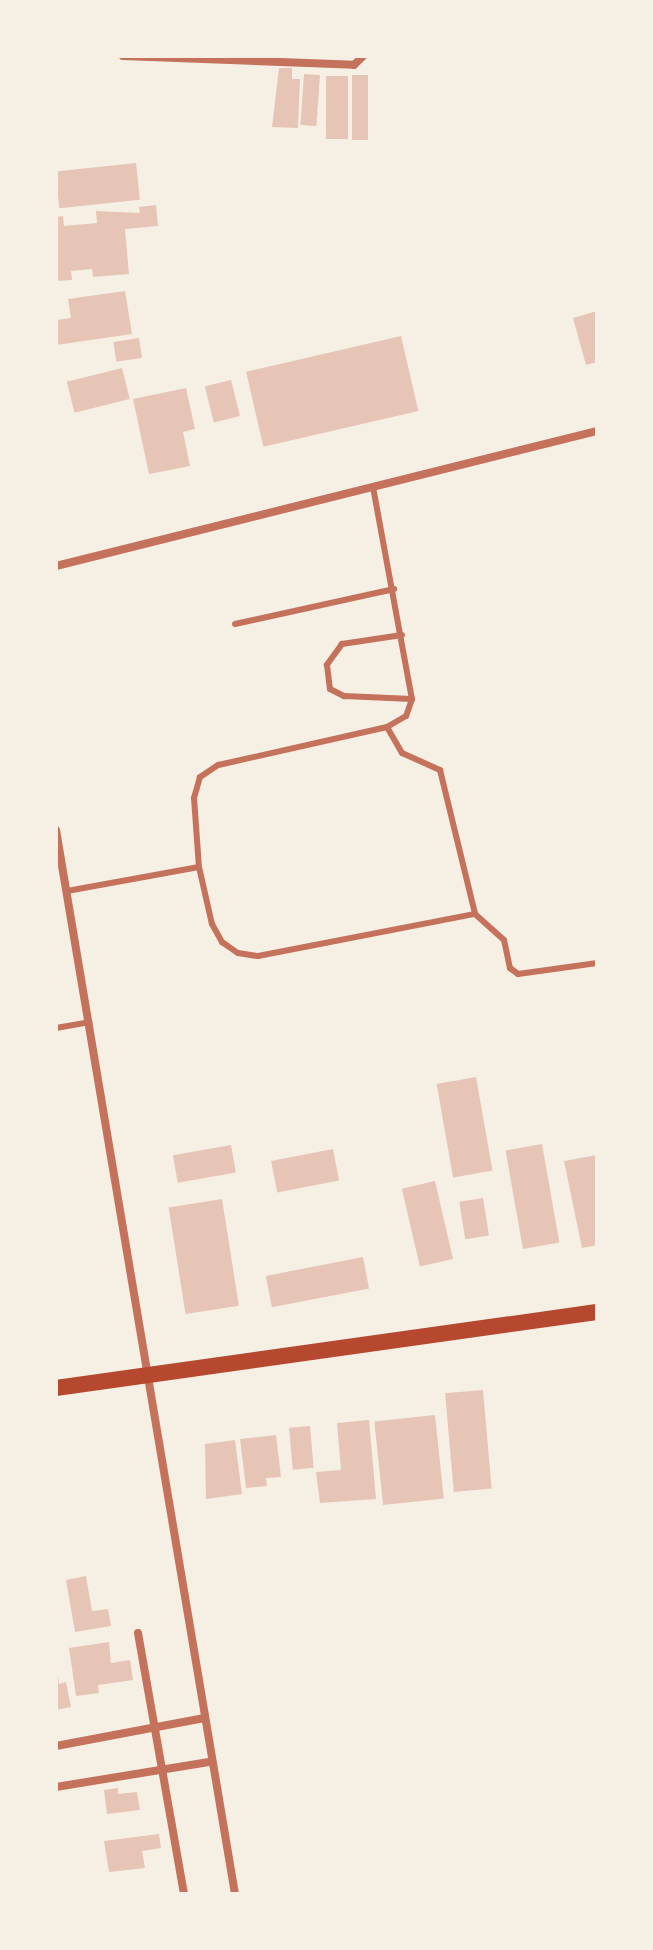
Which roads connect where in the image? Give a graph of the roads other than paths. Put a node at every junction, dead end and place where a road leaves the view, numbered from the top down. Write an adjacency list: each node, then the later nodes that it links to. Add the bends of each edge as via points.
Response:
1 (123, 56): 2 (street, via 354,65)
2 (363, 56)
3 (597, 431): 4 (street)
4 (373, 487): 5 (street); 6 (lane)
5 (56, 566)
6 (394, 589): 7 (lane); 8 (lane)
7 (235, 624)
8 (402, 635): 9 (lane); 9 (lane, via 342,644 327,665 330,689 344,696)
9 (412, 699): 10 (lane, via 406,716)
10 (387, 727): 12 (lane, via 218,765 200,777 194,798); 14 (lane, via 402,753 440,770)
11 (56, 830): 13 (street)
12 (199, 867): 13 (lane); 14 (lane, via 212,924 222,942 238,953 258,956)
13 (67, 891): 16 (street)
14 (475, 914): 15 (lane, via 504,940 510,968 518,974)
15 (597, 963)
16 (89, 1022): 17 (lane); 19 (street)
17 (56, 1028)
18 (597, 1312): 19 (main road)
19 (144, 1377): 20 (main road); 22 (street)
20 (56, 1388)
21 (138, 1633): 23 (street)
22 (204, 1718): 23 (street); 25 (street)
23 (155, 1726): 24 (street); 26 (street)
24 (56, 1746)
25 (209, 1762): 26 (street); 29 (street)
26 (160, 1770): 27 (street); 28 (street)
27 (56, 1787)
28 (184, 1894)
29 (235, 1894)

